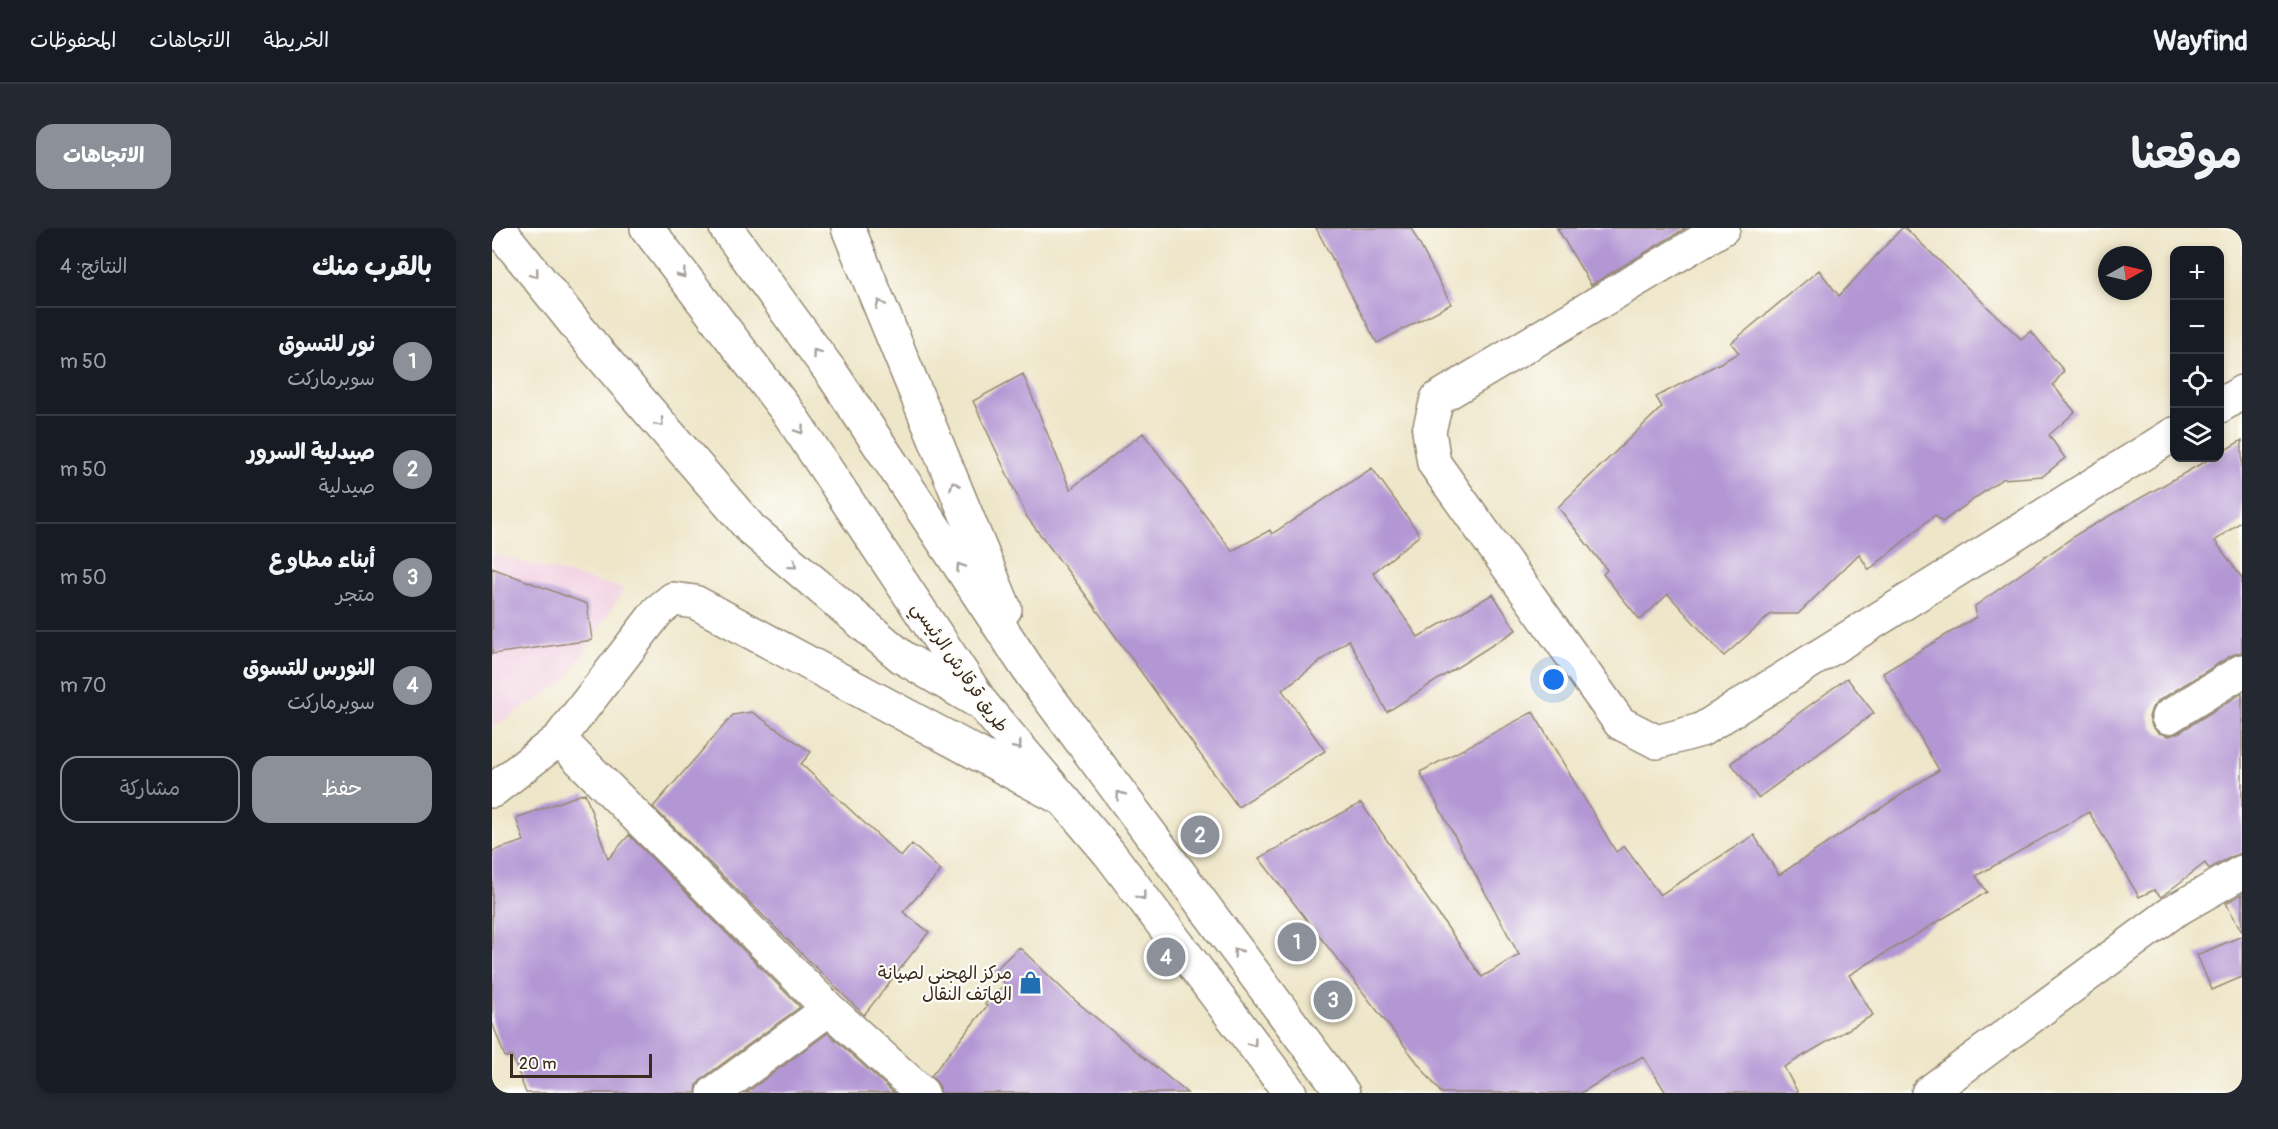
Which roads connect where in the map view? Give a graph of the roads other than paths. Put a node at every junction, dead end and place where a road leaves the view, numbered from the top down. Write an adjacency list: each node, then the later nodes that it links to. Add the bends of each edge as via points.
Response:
1 (498, 228): 11 (main road, one-way to 11, via 592,345 751,529 902,657)
2 (647, 228): 11 (main road, طريق قرقارش الرئيسي, one-way to 11, via 790,415)
3 (726, 228): 10 (main road, one-way to 3, via 833,375)
4 (848, 228): 10 (main road, one-way to 4)
5 (1723, 228): 8 (main road, via 1437,399 1429,431 1434,463 1620,723 1657,742 1701,730)
6 (2242, 392): 7 (main road)
7 (2224, 403)
8 (2170, 437)
9 (2242, 671): 12 (main road)
10 (1032, 675): 21 (main road, one-way to 10)
11 (982, 705): 15 (main road, طريق قرقارش الرئيسي, one-way to 15)
12 (2168, 717)
13 (559, 740): 14 (main road); 15 (main road, via 658,611 673,599 694,602); 17 (main road)
14 (492, 790)
15 (1064, 800): 20 (main road, طريق قرقارش الرئيسي, one-way to 20, via 1109,853)
16 (2242, 872): 22 (main road, via 2174,911)
17 (829, 1009): 18 (main road); 19 (main road)
18 (714, 1093)
19 (922, 1093)
20 (1290, 1093)
21 (1343, 1093)
22 (1928, 1093)

